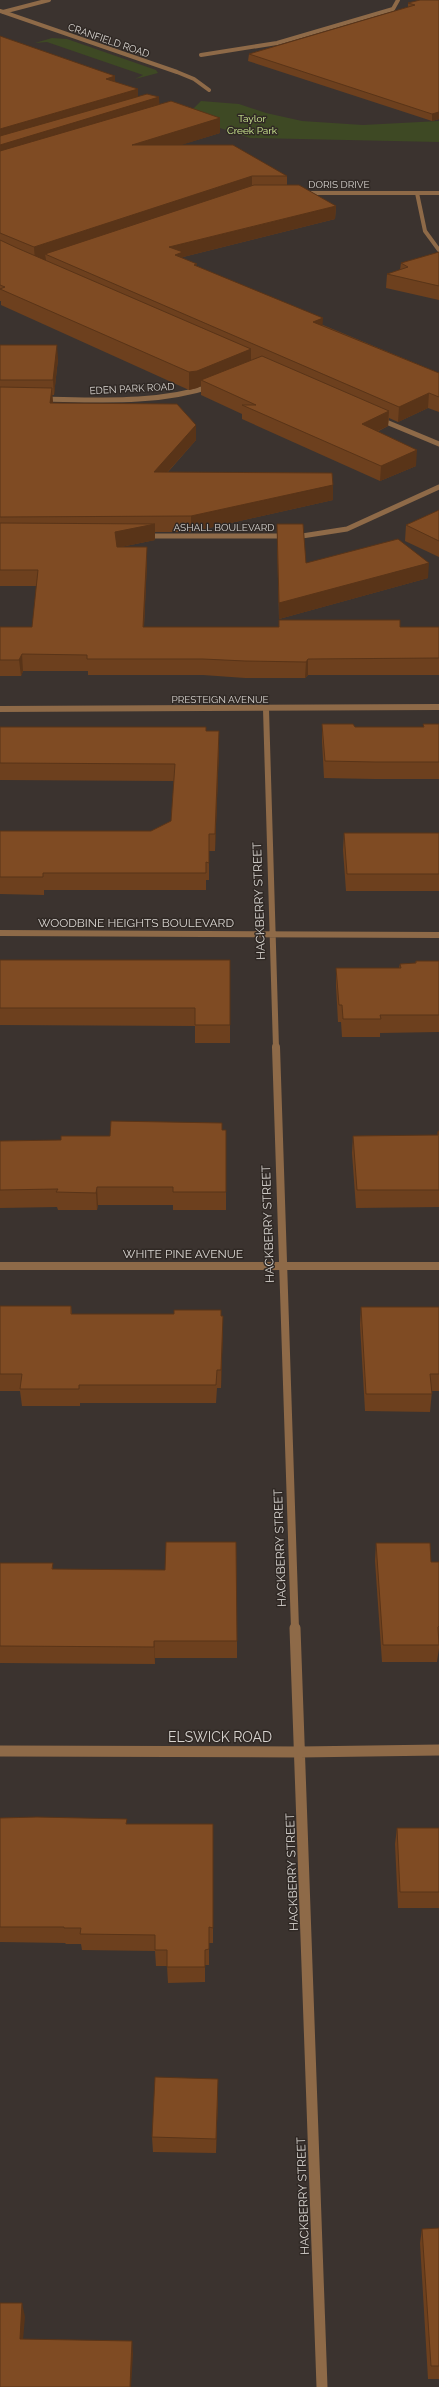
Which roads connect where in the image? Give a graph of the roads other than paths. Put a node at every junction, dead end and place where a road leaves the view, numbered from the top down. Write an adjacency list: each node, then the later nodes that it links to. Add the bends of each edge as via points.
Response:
1 (49, 0): 3 (street)
2 (398, 0): 4 (street, via 393,8 310,34 277,43)
3 (1, 12): 5 (street, CRANFIELD ROAD, via 177,72 194,79)
4 (201, 55)
5 (209, 90)
6 (296, 193): 7 (street, DORIS DRIVE)
7 (417, 193): 8 (street, DORIS DRIVE); 9 (street, via 423,230 430,243)
8 (439, 193)
9 (439, 250)
10 (218, 384): 11 (street, EDEN PARK ROAD, via 198,392 165,398)
11 (39, 399)
12 (374, 417): 13 (street)
13 (439, 444)
14 (439, 487): 15 (street, ASHALL BOULEVARD, via 347,529 324,534)
15 (134, 536)
16 (439, 707): 18 (street, PRESTEIGN AVENUE)
17 (0, 709): 18 (street, PRESTEIGN AVENUE)
18 (266, 709): 21 (street, HACKBERRY STREET)
19 (0, 933): 21 (street, WOODBINE HEIGHTS BOULEVARD)
20 (439, 934): 21 (street, WOODBINE HEIGHTS BOULEVARD)
21 (272, 935): 23 (street, HACKBERRY STREET)
22 (0, 1266): 23 (street, WHITE PINE AVENUE)
23 (282, 1266): 24 (street, WHITE PINE AVENUE); 27 (street, HACKBERRY STREET)
24 (439, 1266)
25 (439, 1750): 27 (street, ELSWICK ROAD)
26 (0, 1751): 27 (street, ELSWICK ROAD)
27 (300, 1752): 28 (street, HACKBERRY STREET)
28 (322, 2387)

